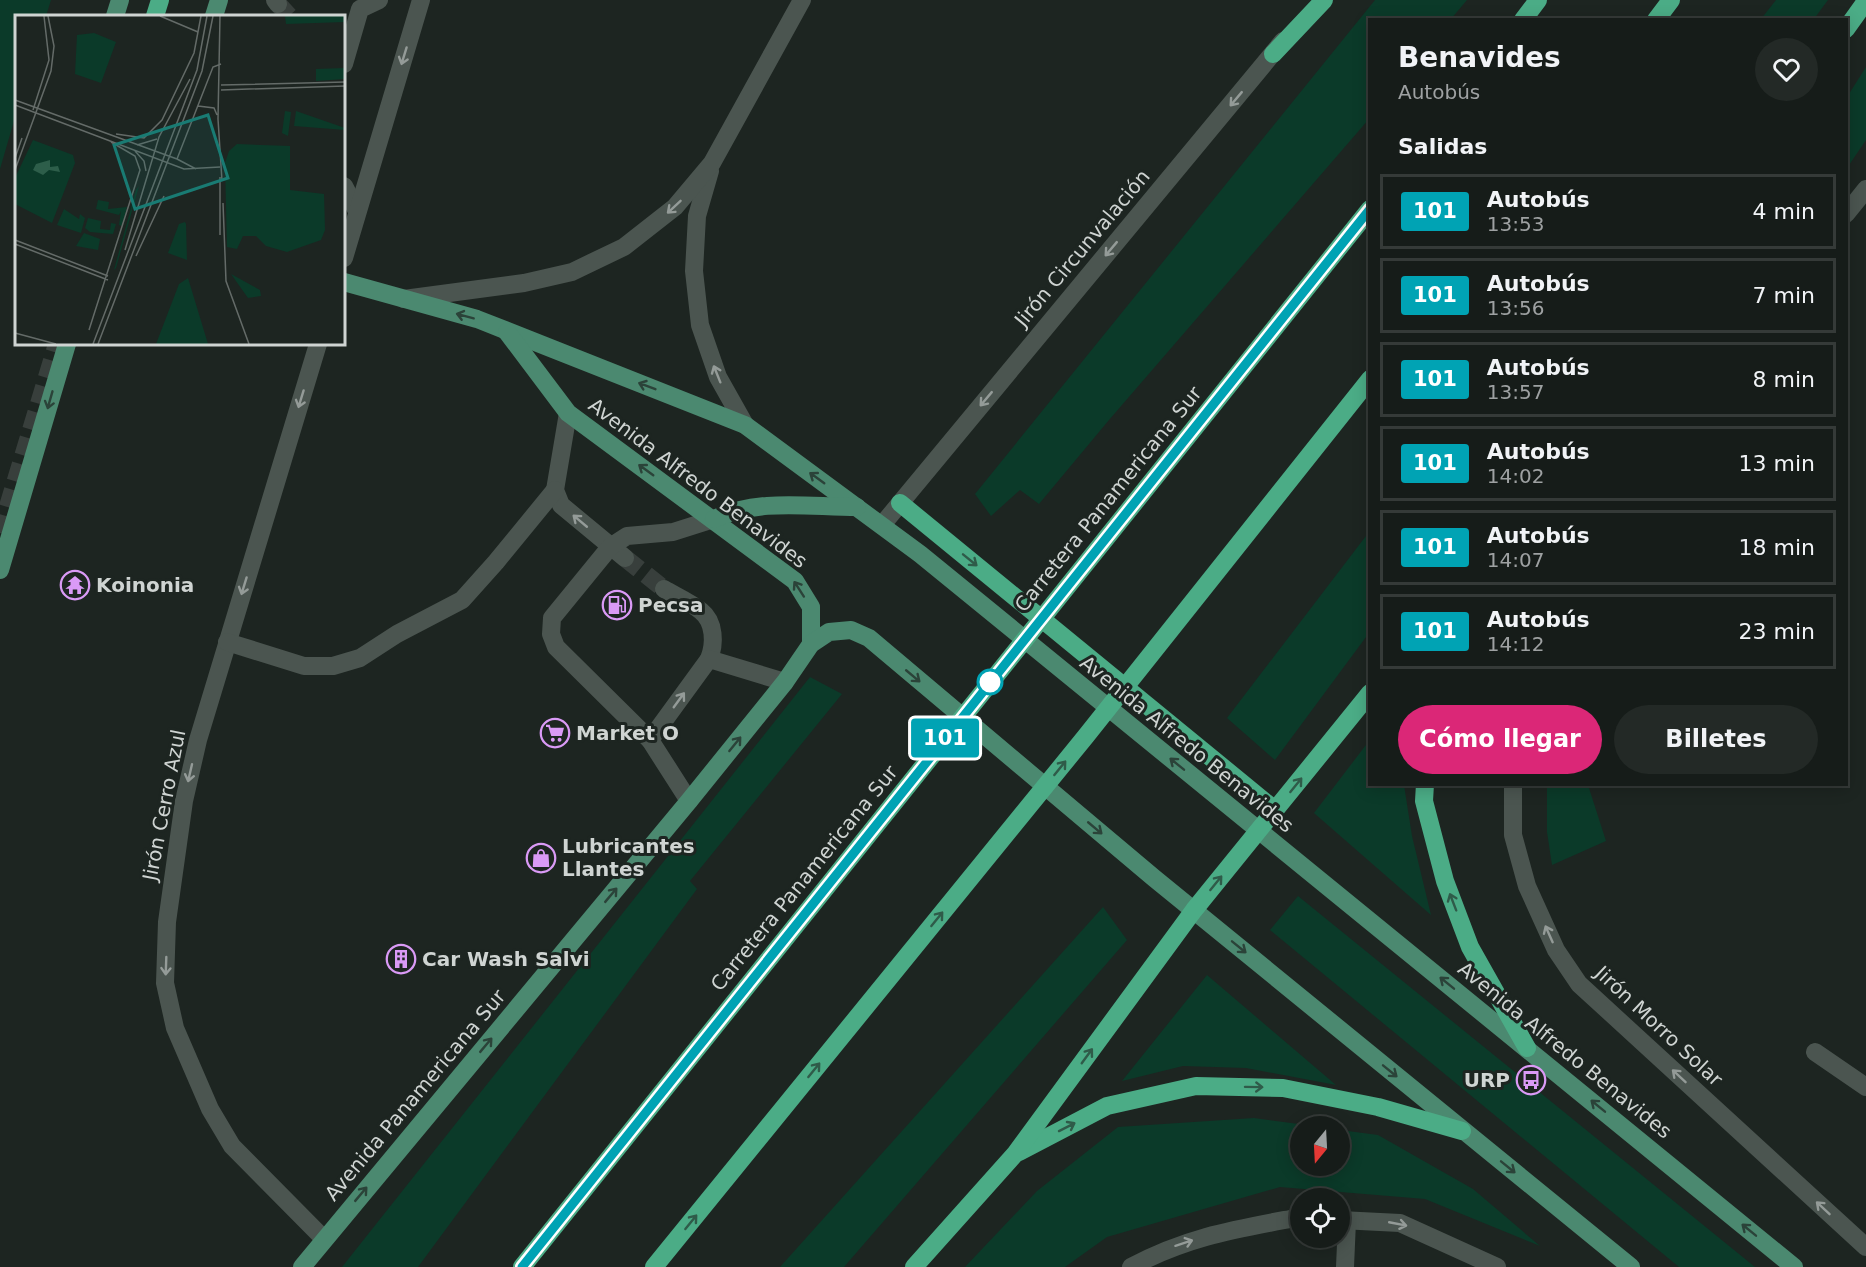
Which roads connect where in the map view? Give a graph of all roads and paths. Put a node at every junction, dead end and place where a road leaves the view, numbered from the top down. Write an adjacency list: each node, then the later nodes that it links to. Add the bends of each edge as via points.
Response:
1 (120, 0): 12 (main road)
2 (160, 0): 13 (highway)
3 (219, 0): 14 (main road)
4 (379, 0): 19 (street, via 360,9)
5 (421, 0): 23 (street, one-way to 23)
6 (802, 0): 20 (street)
7 (1316, 0): 18 (street, Jirón Circunvalación)
8 (1324, 0): 18 (highway)
9 (1538, 0): 15 (highway)
10 (1671, 0): 16 (highway)
11 (1866, 1): 17 (highway)
12 (115, 15)
13 (155, 15)
14 (214, 15)
15 (1524, 18)
16 (1658, 18)
17 (1848, 26)
18 (1273, 54): 36 (street, Jirón Circunvalación, one-way to 36)
19 (345, 61)
20 (712, 163): 28 (street, one-way to 28, via 675,207 624,247 572,272 524,283); 34 (street, one-way to 20, via 718,377 700,325 694,271 697,216)
21 (345, 188): 23 (street)
22 (1866, 189): 25 (street)
23 (357, 211): 26 (street)
24 (1368, 211): 67 (highway, Carretera Panamericana Sur)
25 (1848, 212)
26 (345, 254)
27 (345, 282): 28 (main road, Avenida Alfredo Benavides)
28 (404, 299): 29 (main road, Avenida Alfredo Benavides, one-way to 28)
29 (507, 331): 33 (main road, Avenida Alfredo Benavides); 34 (main road, Avenida Alfredo Benavides, one-way to 29)
30 (67, 345): 42 (main road, one-way to 42)
31 (318, 345): 44 (street, Jirón Cerro Azul, one-way to 44)
32 (1368, 383): 68 (highway, one-way to 32)
33 (568, 412): 35 (street); 38 (main road, Avenida Alfredo Benavides, one-way to 33)
34 (745, 425): 37 (main road, Avenida Alfredo Benavides, one-way to 34)
35 (555, 490): 40 (street, one-way to 35, via 561,506); 44 (street, via 462,600 360,658 333,666 304,666)
36 (900, 503): 39 (street, Jirón Circunvalación); 53 (highway, one-way to 53)
37 (857, 507): 38 (main road, via 775,504 729,512); 39 (main road, Avenida Alfredo Benavides)
38 (714, 519): 40 (street, via 673,532 627,536); 45 (main road, Avenida Alfredo Benavides, one-way to 38, via 811,607 795,581)
39 (882, 525): 54 (main road, Avenida Alfredo Benavides, one-way to 39)
40 (610, 547): 41 (street); 49 (street, via 552,618 550,634 556,647)
41 (625, 558)
42 (0, 570)
43 (664, 589): 46 (street, via 703,612 714,647)
44 (227, 642): 63 (street, Jirón Cerro Azul, one-way to 63, via 184,801 167,922 165,983 175,1028 191,1070 232,1146)
45 (811, 644): 47 (main road, Avenida Panamericana Sur); 55 (main road, one-way to 55, via 829,632 851,630 868,638)
46 (709, 659): 47 (street); 49 (street, one-way to 46)
47 (785, 682): 52 (main road, Avenida Panamericana Sur, one-way to 47)
48 (1368, 695): 53 (highway, one-way to 48)
49 (650, 740): 52 (street)
50 (1425, 786): 56 (highway, one-way to 50, via 1470,947 1445,881 1424,801)
51 (1513, 786): 64 (street, Jirón Morro Solar, one-way to 51, via 1579,984 1556,950 1527,886 1513,835)
52 (689, 801): 63 (main road, Avenida Panamericana Sur, one-way to 52)
53 (1275, 810): 54 (highway)
54 (1259, 830): 55 (highway, one-way to 54); 56 (main road, Avenida Alfredo Benavides, one-way to 54)
55 (1194, 910): 59 (main road, one-way to 59); 60 (highway, one-way to 55)
56 (1527, 1048): 74 (main road, Avenida Alfredo Benavides, one-way to 56)
57 (1815, 1052): 58 (street)
58 (1866, 1087)
59 (1462, 1131): 60 (highway, one-way to 59, via 1107,1106 1196,1086 1284,1088 1378,1107); 73 (main road, one-way to 73)
60 (1015, 1154): 69 (highway)
61 (1290, 1219): 70 (street, one-way to 61, via 1161,1251 1219,1232)
62 (1350, 1220): 72 (street, one-way to 72, via 1400,1222)
63 (324, 1239): 66 (main road, Avenida Panamericana Sur)
64 (1866, 1247)
65 (1344, 1248): 71 (street)
66 (302, 1267)
67 (522, 1267)
68 (654, 1267)
69 (914, 1267)
70 (1131, 1267)
71 (1345, 1267)
72 (1497, 1267)
73 (1631, 1267)
74 (1794, 1267)

